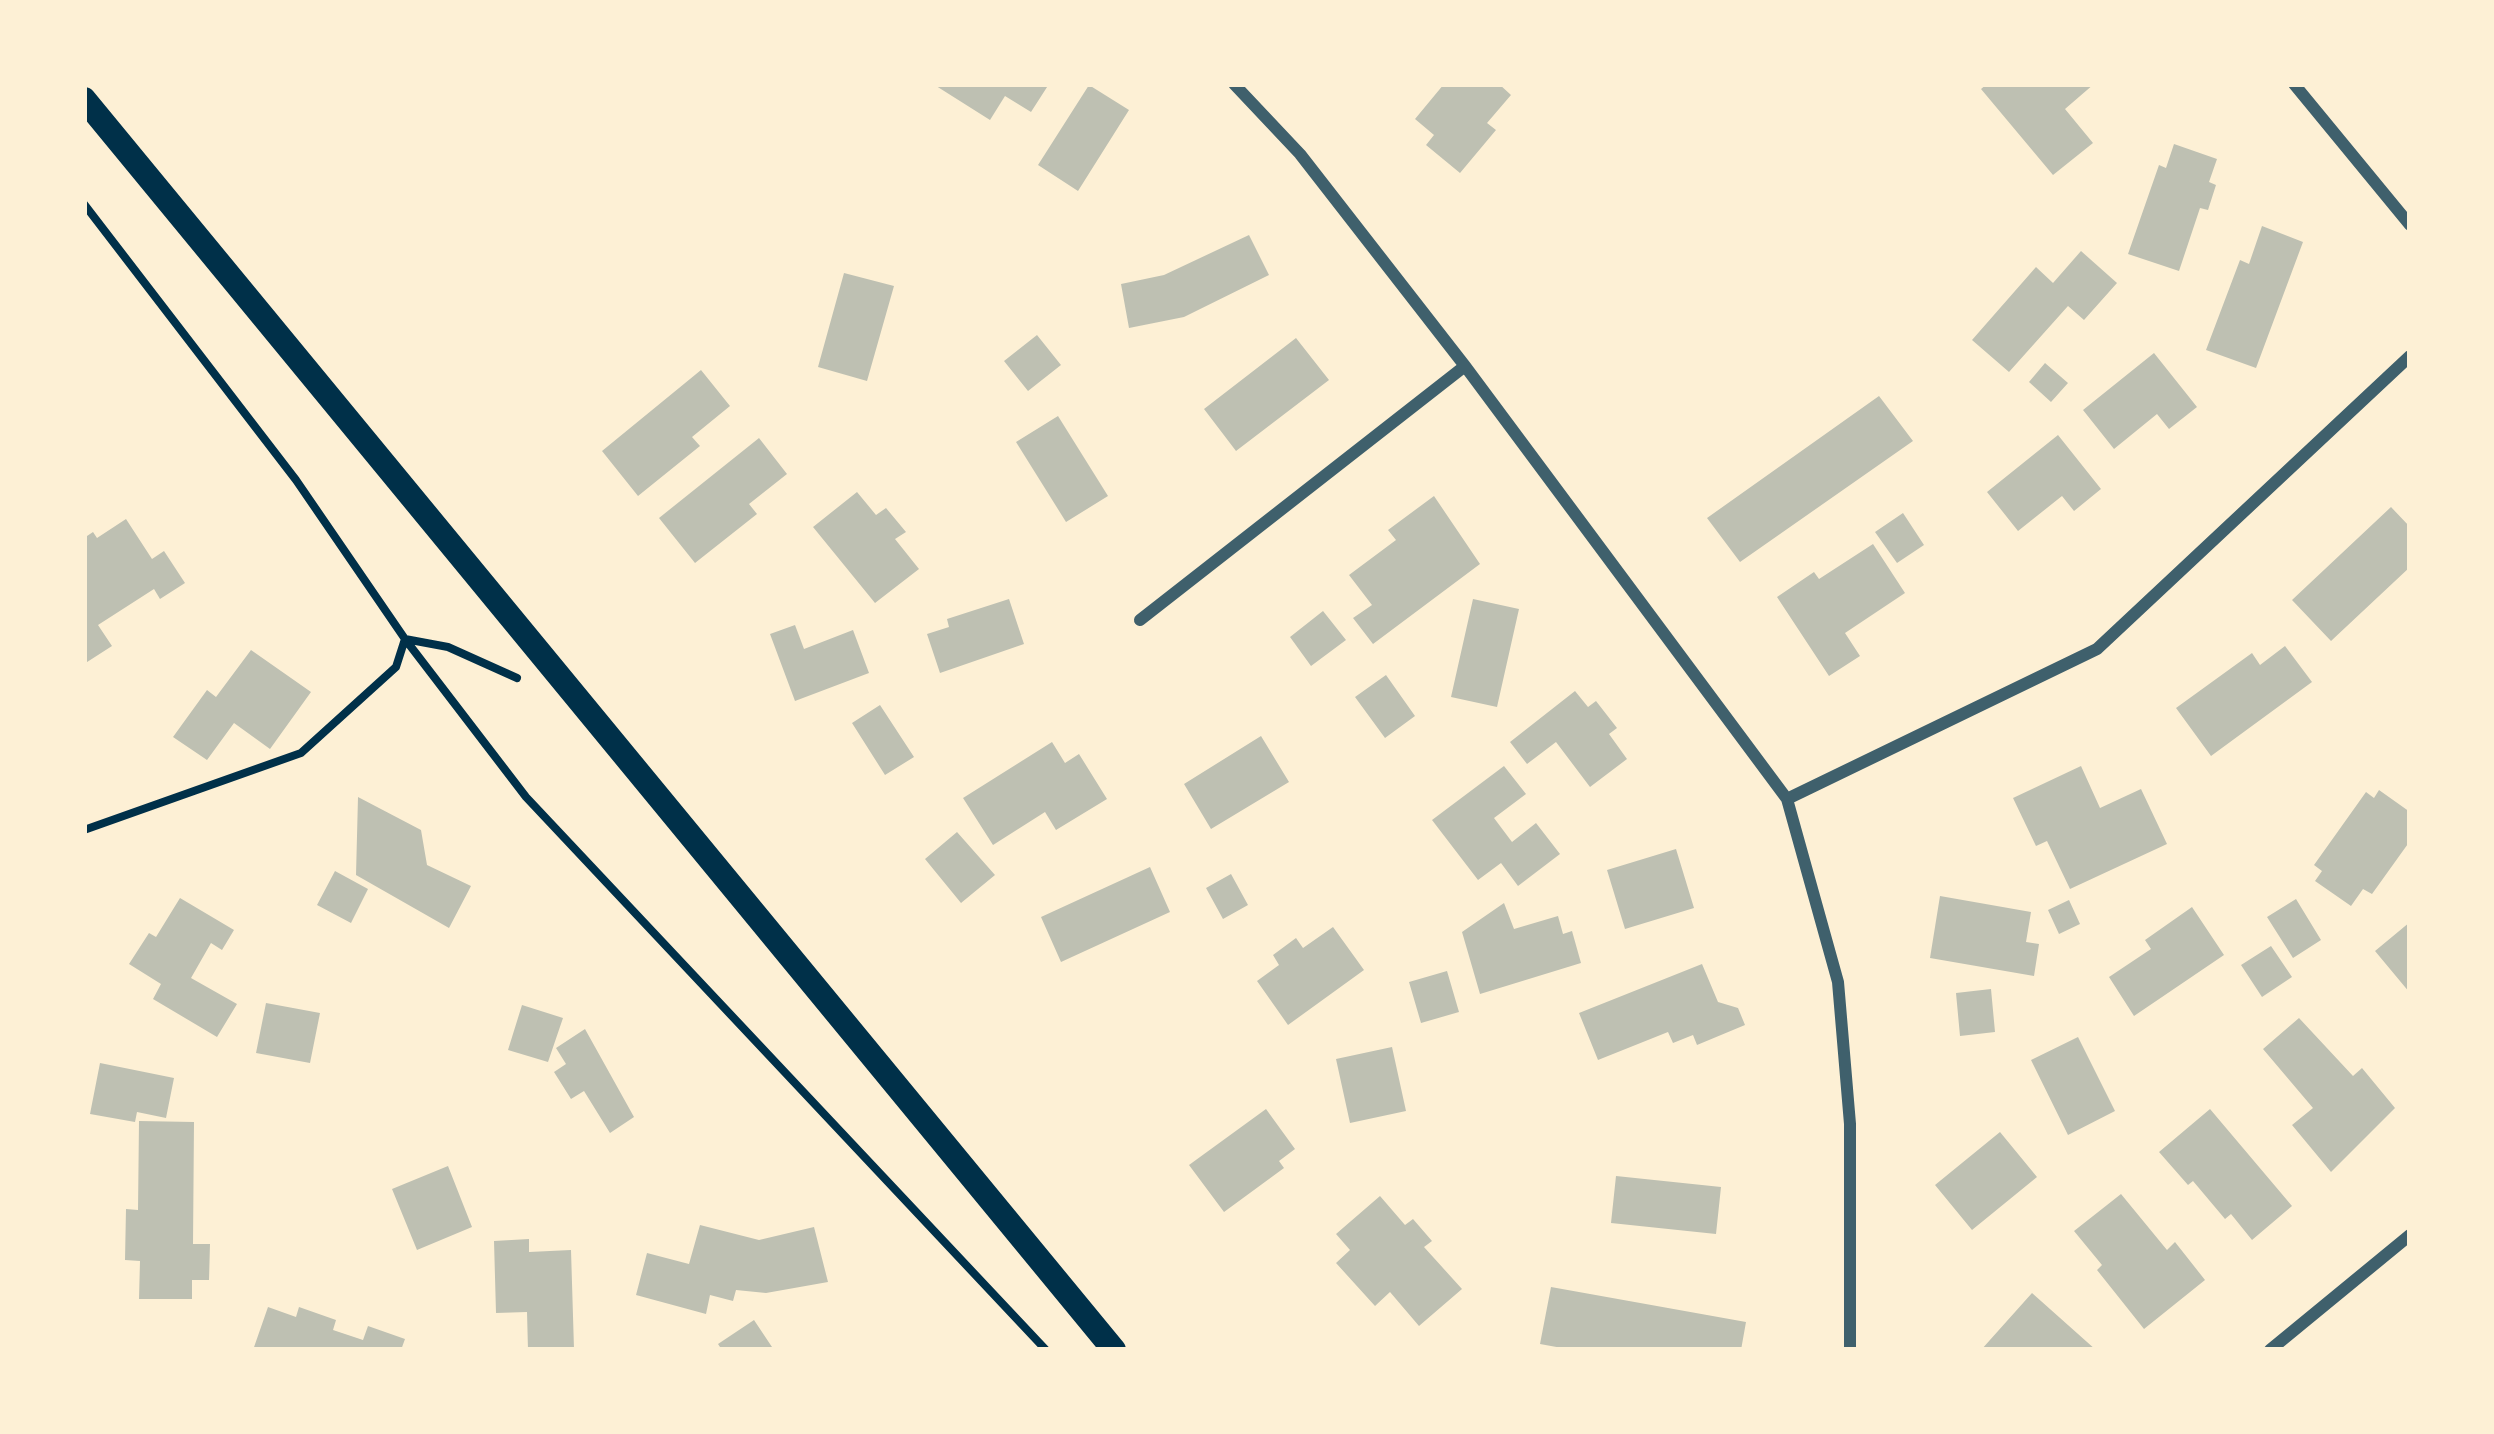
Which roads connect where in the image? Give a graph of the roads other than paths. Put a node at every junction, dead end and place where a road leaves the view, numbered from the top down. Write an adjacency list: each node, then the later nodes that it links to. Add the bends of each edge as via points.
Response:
1 (1234, 84): 6 (street, via 1300,154)
2 (2294, 84): 4 (street)
3 (84, 99): 10 (main road)
4 (2410, 225)
5 (2410, 356): 8 (street, via 2097,649)
6 (1465, 366): 7 (street); 8 (street)
7 (1140, 620)
8 (1787, 799): 11 (street, via 1838,982 1850,1124)
9 (2410, 1235): 12 (street)
10 (1114, 1350)
11 (1850, 1350)
12 (2270, 1350)

